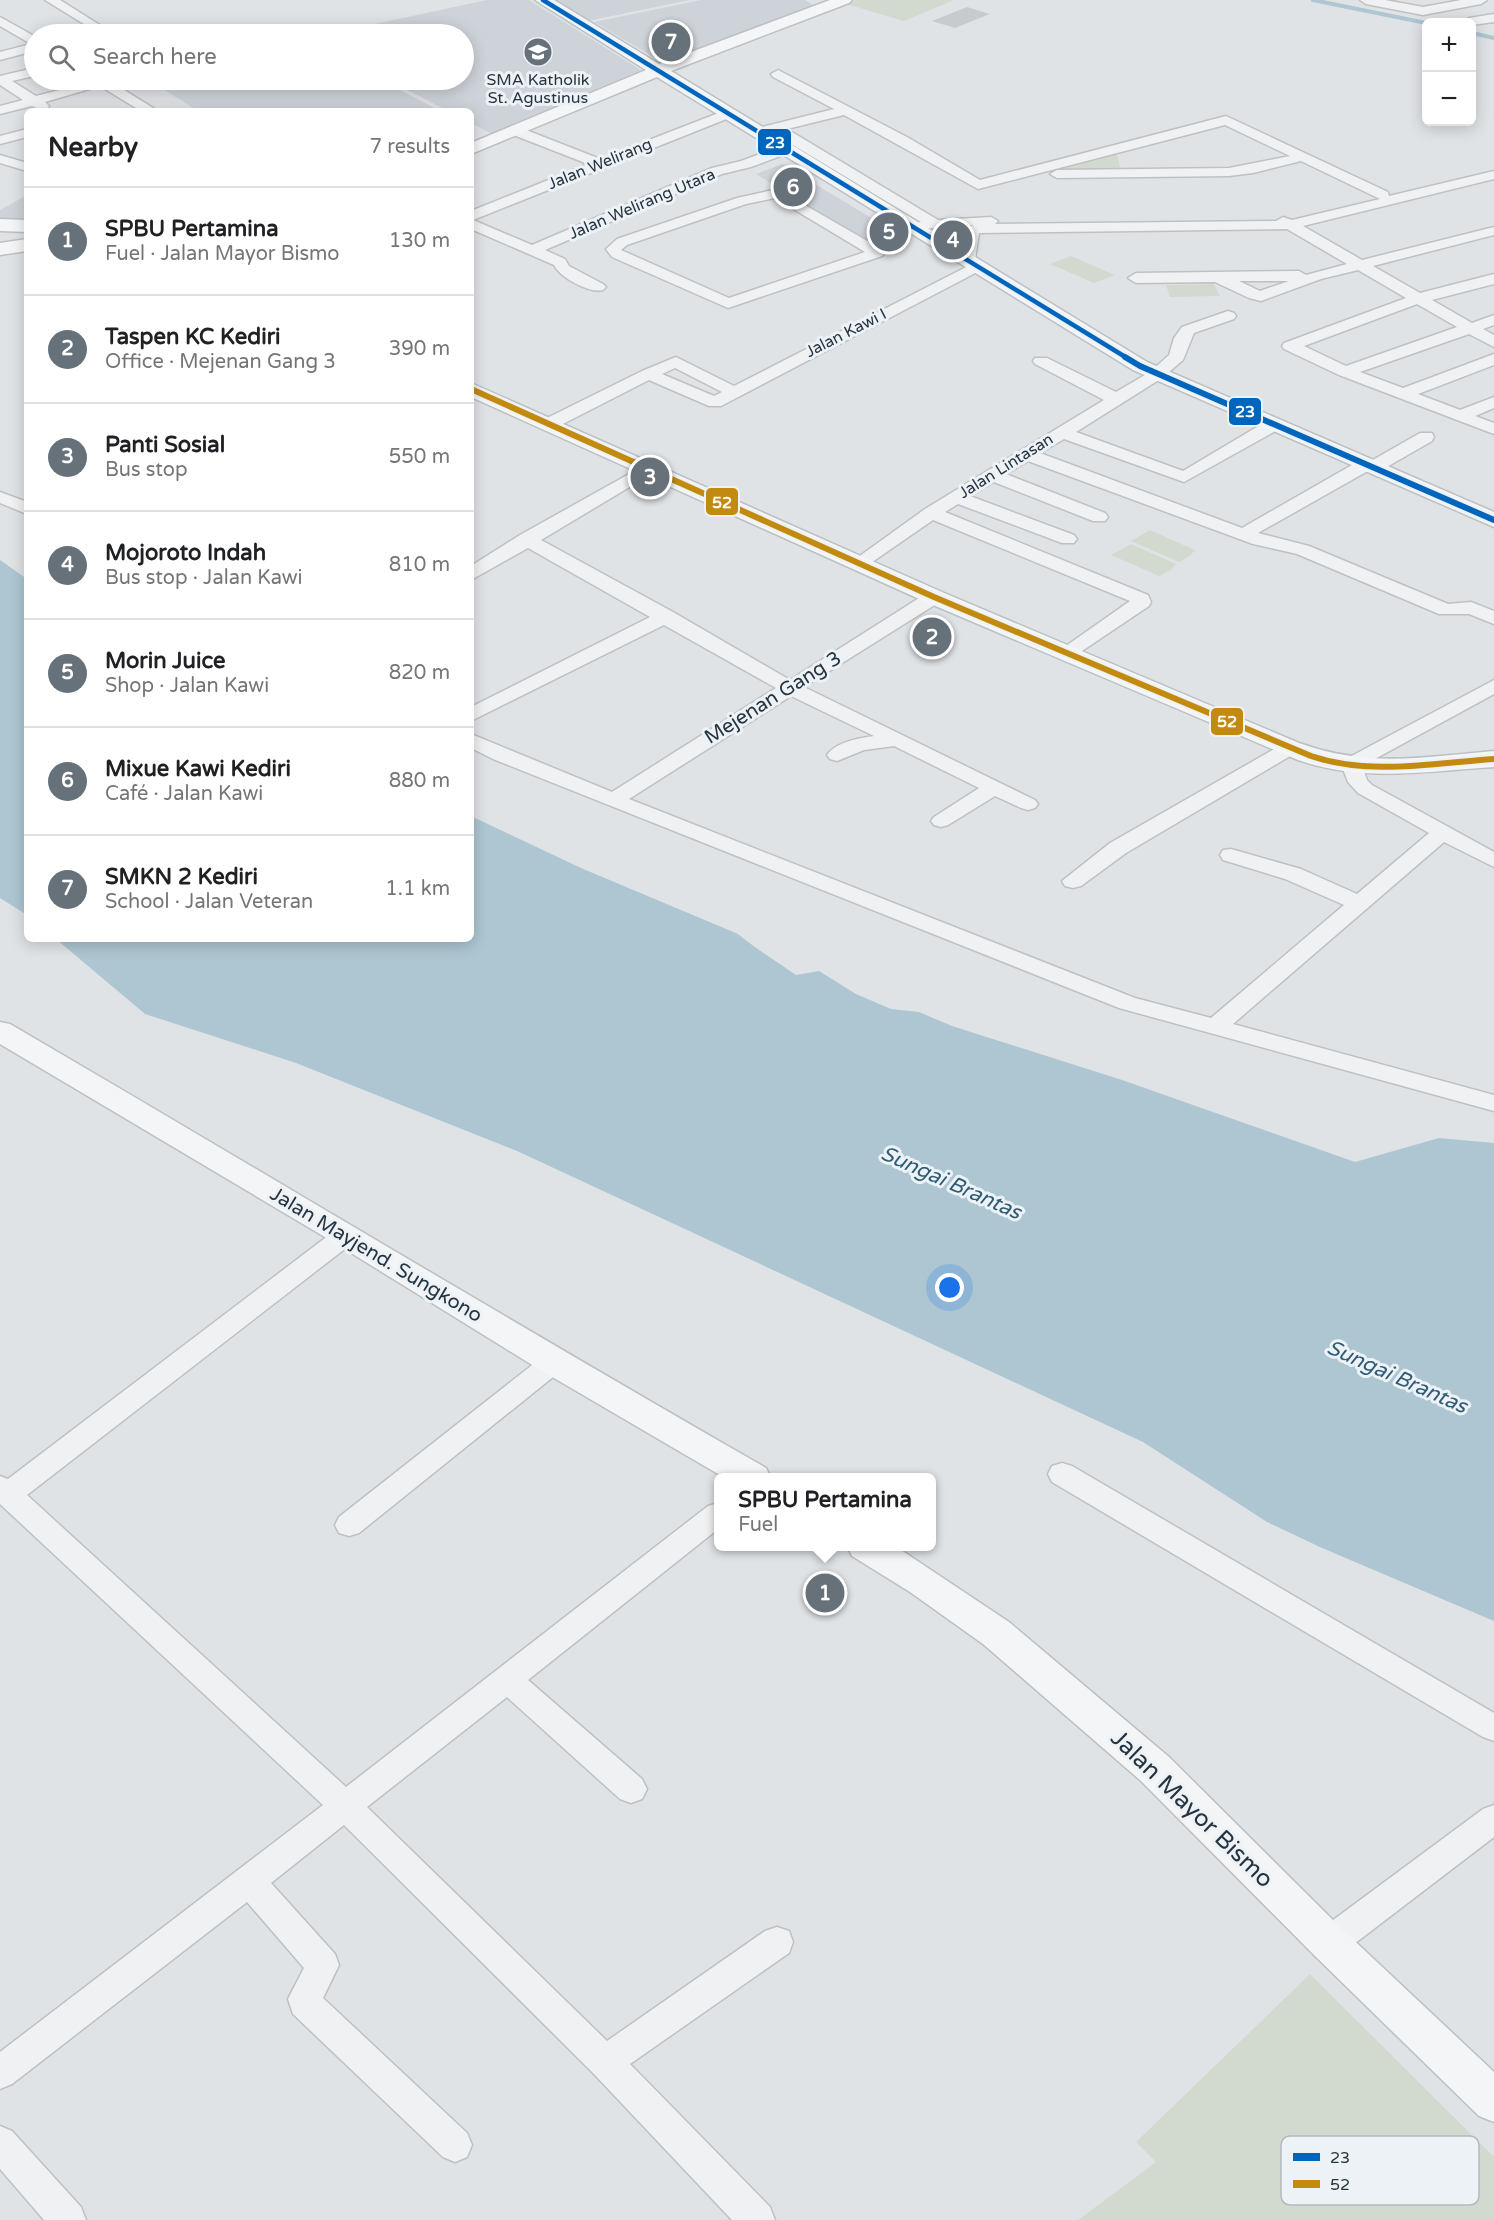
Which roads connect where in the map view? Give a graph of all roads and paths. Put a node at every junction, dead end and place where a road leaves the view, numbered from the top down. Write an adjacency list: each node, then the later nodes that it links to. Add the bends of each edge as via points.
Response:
1 (51, 0): 10 (street)
2 (543, 0): 16 (main road)
3 (844, 0): 16 (main road)
4 (1366, 0): 7 (street, via 1424,11)
5 (1430, 0): 7 (street)
6 (1481, 0): 7 (street)
7 (1448, 6)
8 (1494, 18): 9 (street)
9 (1476, 21)
10 (91, 24)
11 (4, 26): 12 (street)
12 (24, 36)
13 (24, 50): 14 (street)
14 (0, 56)
15 (24, 66): 19 (street)
16 (657, 71): 27 (main road); 29 (main road)
17 (24, 73): 19 (street)
18 (778, 74): 25 (street)
19 (0, 77): 22 (street)
20 (76, 90): 22 (street)
21 (116, 90): 24 (street)
22 (34, 102): 23 (street); 26 (street)
23 (45, 108)
24 (146, 108)
25 (847, 110): 28 (street); 42 (street)
26 (0, 111)
27 (729, 113): 28 (main road); 37 (street, Jalan Welirang)
28 (767, 130): 33 (main road); 52 (street)
29 (516, 131): 32 (main road); 37 (street)
30 (24, 134): 31 (street)
31 (0, 140)
32 (474, 148)
33 (786, 148): 52 (main road); 55 (street, Jalan Welirang Utara, via 675,188)
34 (1119, 148): 35 (street, via 1226,120); 39 (street); 40 (street)
35 (1301, 157): 39 (street, via 1229,172); 45 (street)
36 (0, 159): 38 (street)
37 (599, 164): 46 (street, Jalan Welirang)
38 (24, 166)
39 (1129, 173): 40 (street)
40 (1023, 174): 42 (street)
41 (1489, 181): 43 (street)
42 (978, 185): 44 (street)
43 (1437, 189): 45 (street); 47 (street)
44 (992, 194)
45 (1383, 195): 47 (street)
46 (474, 215)
47 (1284, 222): 48 (street); 57 (street)
48 (1043, 224): 52 (street, via 999,216); 56 (street, via 974,230)
49 (0, 225): 51 (main road)
50 (474, 225): 55 (street)
51 (24, 226)
52 (924, 228): 54 (street); 56 (main road)
53 (1494, 231): 57 (street)
54 (876, 247): 54 (street, via 732,303 613,249 622,242 771,193 781,194)
55 (533, 250): 60 (street)
56 (973, 263): 70 (main road); 72 (street, Jalan Kawi I)
57 (1361, 264): 58 (street, via 1261,296 1218,277); 61 (street)
58 (1136, 278)
59 (1494, 279): 61 (street)
60 (598, 287)
61 (1420, 298): 64 (street); 68 (street, via 1290,346)
62 (1228, 316): 70 (street, Jalan Lintasan, via 1188,330 1177,357)
63 (1494, 320): 64 (street)
64 (1470, 327): 65 (street); 68 (street)
65 (1494, 342)
66 (1494, 359): 73 (street)
67 (1041, 361): 74 (street)
68 (1345, 372): 73 (street)
69 (648, 374): 72 (street, Jalan Kawi I, via 714,402); 72 (street, via 676,362); 77 (street)
70 (1156, 375): 74 (street, Jalan Lintasan); 78 (main road)
71 (474, 390): 77 (main road)
72 (734, 392)
73 (1403, 394): 76 (street)
74 (1116, 399): 80 (street, Jalan Lintasan)
75 (1494, 402): 76 (street)
76 (1461, 416): 79 (street)
77 (547, 424): 84 (main road)
78 (1274, 425): 80 (street, via 1184,477); 83 (main road)
79 (1494, 429)
80 (1062, 432): 82 (street, Jalan Lintasan)
81 (1426, 437): 83 (street)
82 (1026, 454): 85 (street, Jalan Lintasan); 92 (street)
83 (1368, 466): 91 (main road); 92 (street)
84 (647, 469): 93 (street); 95 (main road)
85 (992, 475): 87 (street, Jalan Lintasan); 90 (street)
86 (0, 497): 88 (street)
87 (956, 497): 89 (street, Jalan Lintasan); 94 (street)
88 (24, 508)
89 (931, 513): 95 (street, Jalan Lintasan); 100 (street, via 1141,599 1142,602)
90 (1100, 517)
91 (1494, 520)
92 (1245, 534): 99 (street, via 1303,550 1446,610 1474,608)
93 (526, 539): 96 (street); 98 (street)
94 (1068, 539)
95 (859, 563): 97 (main road)
96 (474, 571)
97 (934, 597): 100 (main road); 102 (street, Mejenan Gang 3)
98 (666, 616): 102 (street); 103 (street)
99 (1494, 618)
100 (1066, 653): 106 (main road)
101 (1494, 686): 109 (street)
102 (788, 687): 104 (street); 111 (street, Mejenan Gang 3)
103 (474, 714)
104 (896, 740): 107 (street, via 860,744); 110 (street)
105 (474, 742): 111 (street)
106 (1290, 748): 109 (main road); 117 (street, via 1118,848)
107 (837, 755)
108 (1494, 759): 109 (main road, via 1384,766)
109 (1351, 764): 114 (street, via 1358,783 1365,789)
110 (994, 787): 112 (street); 113 (street)
111 (613, 800): 119 (street, via 1126,1003)
112 (1028, 804)
113 (941, 822)
114 (1442, 833): 116 (street); 118 (street)
115 (1231, 855): 118 (street, via 1293,874)
116 (1494, 861)
117 (1073, 881)
118 (1358, 903): 119 (street)
119 (1214, 1028): 121 (street)
120 (0, 1031): 122 (main road, Jalan Mayjend. Sungkono)
121 (1494, 1103)
122 (346, 1235): 123 (main road, Jalan Mayjend. Sungkono); 126 (street)
123 (554, 1362): 124 (main road, Jalan Mayjend. Sungkono); 128 (street)
124 (745, 1473)
125 (1062, 1474): 131 (street)
126 (4, 1490): 133 (street)
127 (714, 1517): 130 (street)
128 (349, 1525)
129 (873, 1551): 137 (main road, Jalan Mayor Bismo, via 996,1633 1155,1768)
130 (507, 1679): 132 (street); 133 (street)
131 (1494, 1728)
132 (631, 1789)
133 (344, 1805): 135 (street); 138 (street)
134 (1494, 1819): 137 (street)
135 (250, 1882): 139 (street); 142 (street, via 323,1965 305,2003)
136 (777, 1942): 138 (street)
137 (1329, 1942): 140 (main road, Jalan Mayor Bismo)
138 (605, 2062): 144 (street)
139 (0, 2073)
140 (1494, 2102)
141 (0, 2143): 143 (street)
142 (455, 2145)
143 (63, 2218)
144 (757, 2220)

